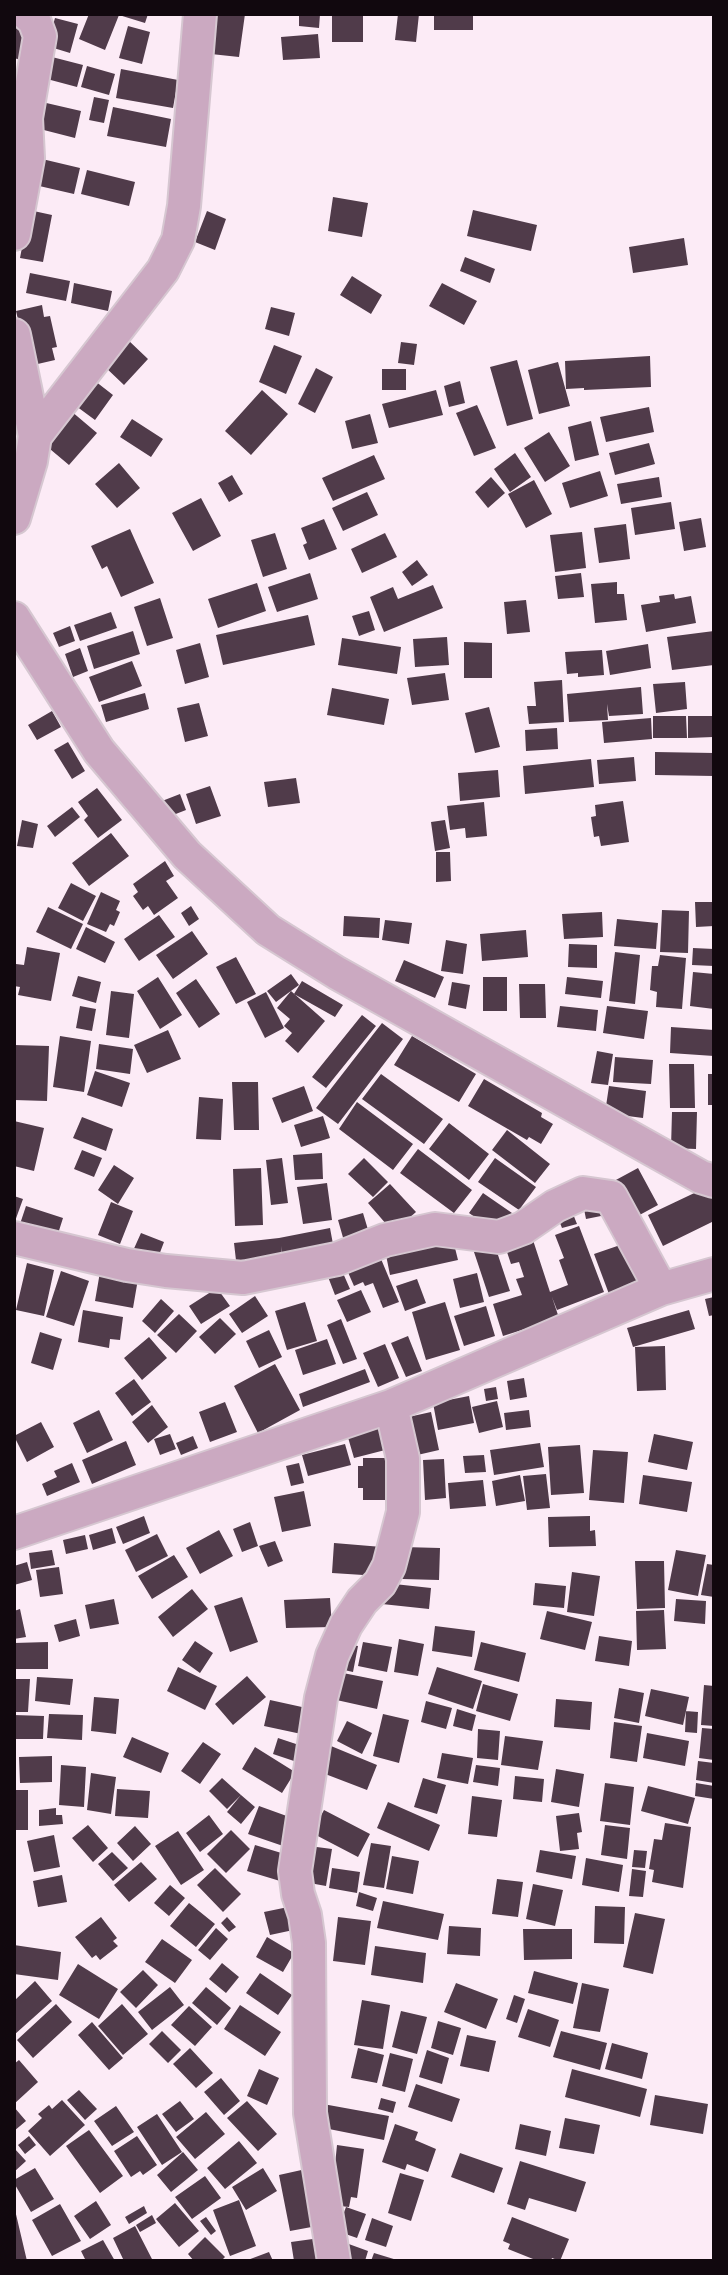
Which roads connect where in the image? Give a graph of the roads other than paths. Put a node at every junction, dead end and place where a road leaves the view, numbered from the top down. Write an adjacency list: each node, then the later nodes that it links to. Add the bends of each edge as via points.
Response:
1 (27, 14): 3 (street, via 40,36)
2 (200, 14): 5 (street, via 178,240 163,270)
3 (14, 234)
4 (14, 335): 5 (street)
5 (35, 436): 6 (street)
6 (14, 518)
7 (14, 618): 8 (street, via 99,751 187,855 268,930)
8 (714, 1181)
9 (14, 1238): 11 (street, via 153,1269 243,1278 337,1259 385,1240 435,1229 499,1237 583,1193 611,1197)
10 (714, 1274): 11 (street)
11 (661, 1289): 12 (street)
12 (391, 1406): 13 (street); 14 (street, via 403,1459 403,1512 389,1566 346,1625 332,1656 295,1871 309,1943 310,2113)
13 (14, 1533)
14 (334, 2261)

